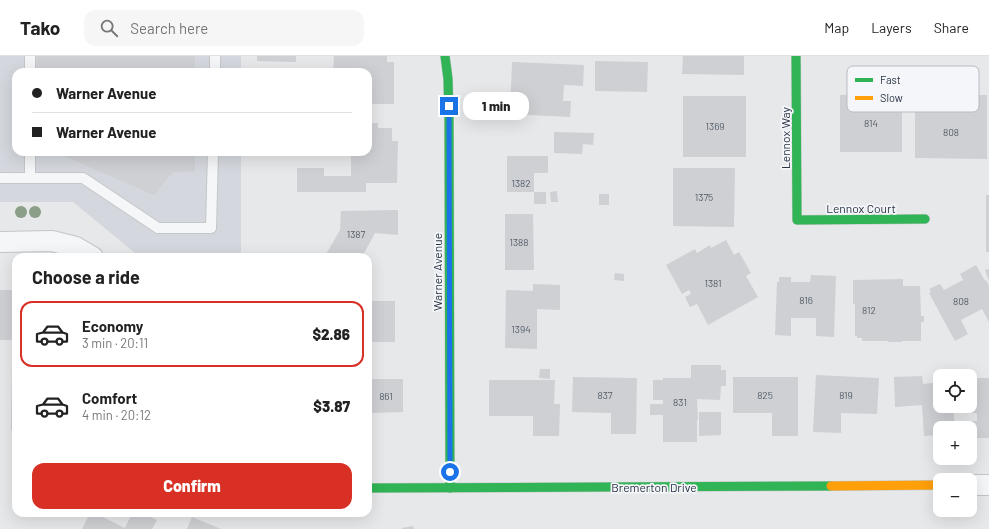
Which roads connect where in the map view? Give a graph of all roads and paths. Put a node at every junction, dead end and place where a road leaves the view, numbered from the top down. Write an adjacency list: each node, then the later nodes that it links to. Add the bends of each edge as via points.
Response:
1 (30, 56): 5 (lane)
2 (215, 56): 6 (lane)
3 (445, 56): 19 (street, Warner Avenue, via 449,113)
4 (796, 56): 12 (street, Lennox Way)
5 (30, 68)
6 (215, 68)
7 (30, 156): 10 (lane)
8 (213, 156): 10 (lane, via 211,228 158,228 83,178)
9 (0, 178): 10 (lane)
10 (30, 178)
11 (925, 219): 12 (street, Lennox Court)
12 (797, 220)
13 (0, 242): 14 (street, via 52,241 76,247)
14 (86, 253)
15 (933, 485): 19 (street, Bremerton Drive)
16 (977, 485): 17 (street)
17 (989, 485)
18 (372, 488): 19 (street, Bremerton Drive)
19 (450, 488)

